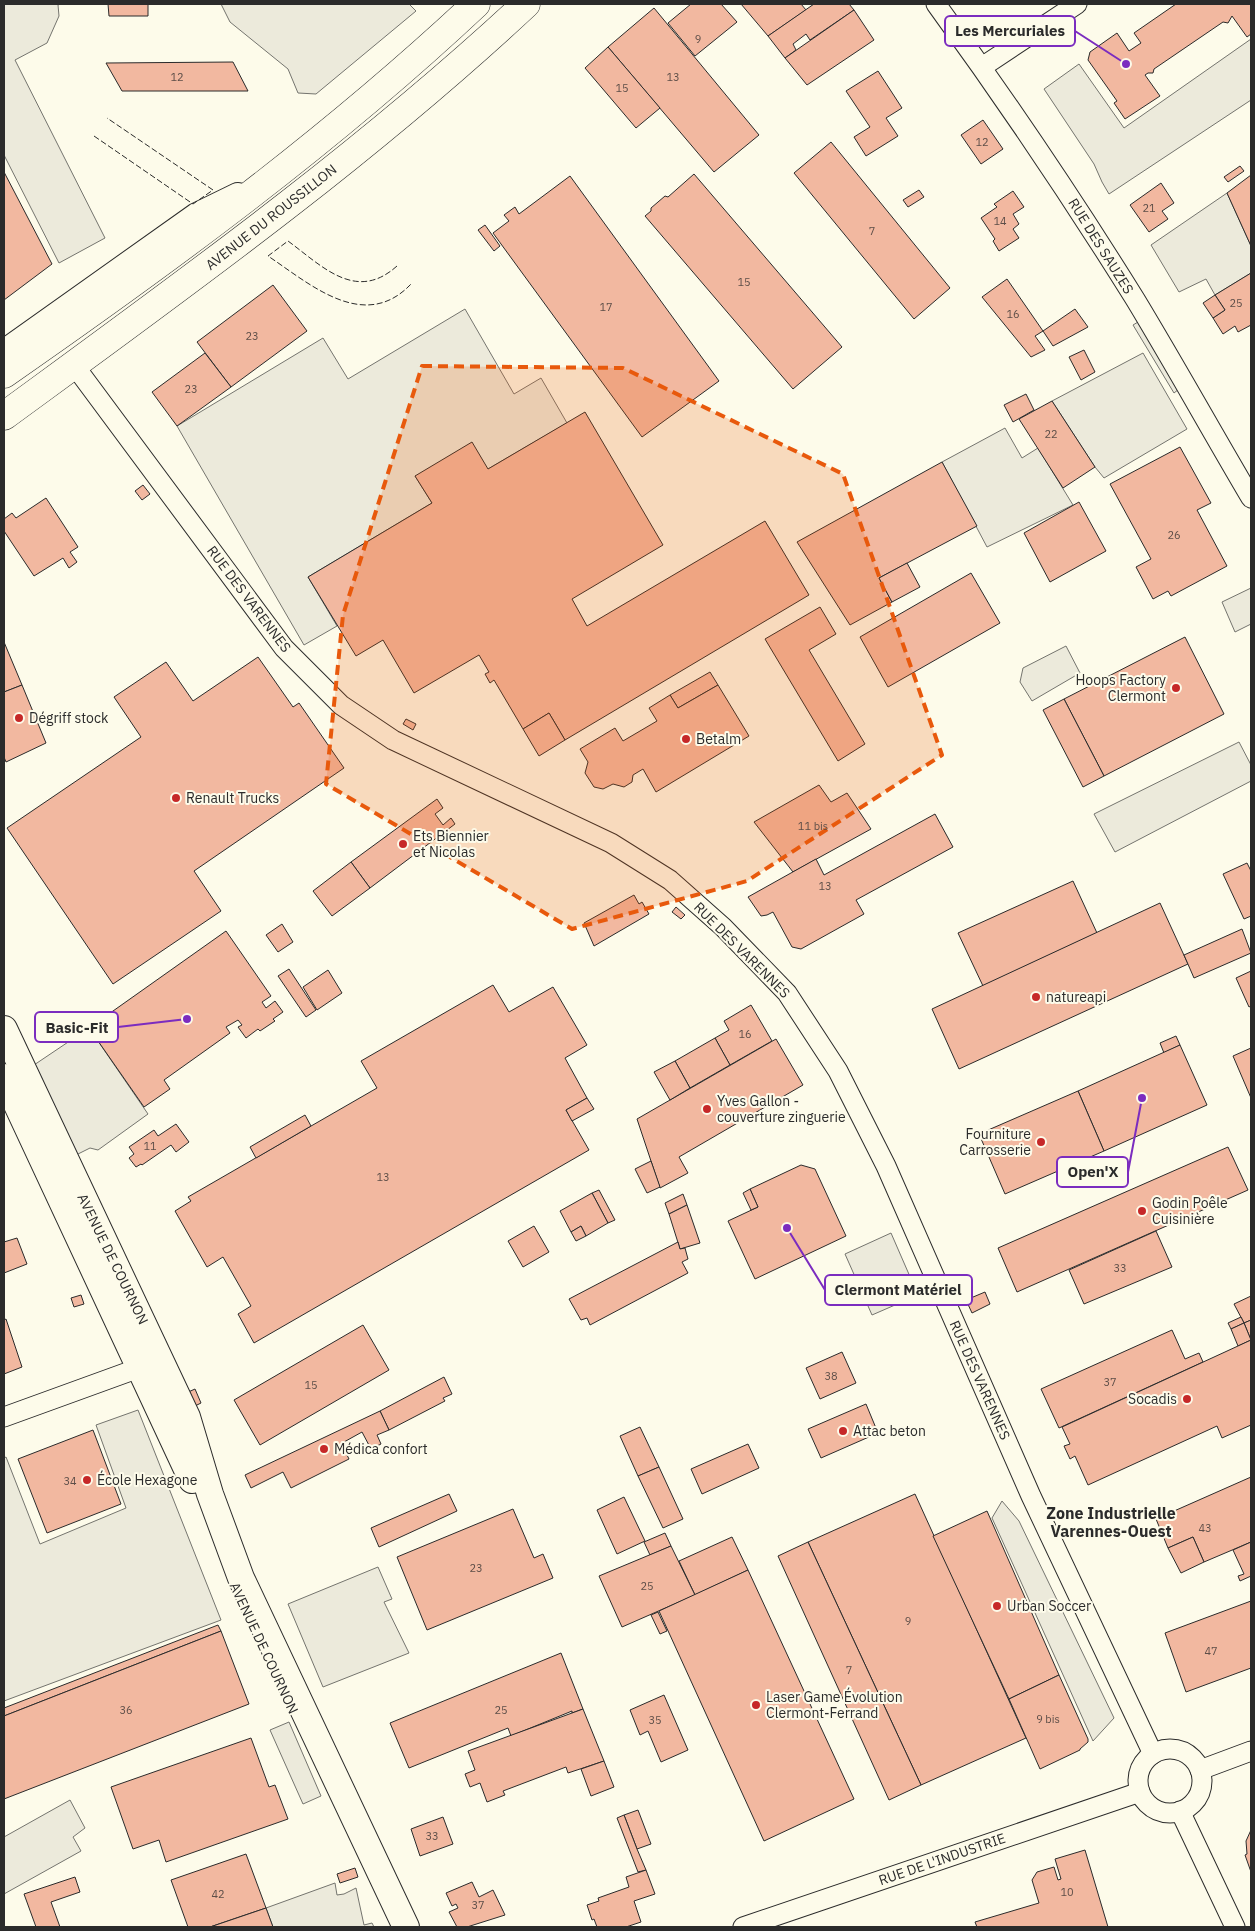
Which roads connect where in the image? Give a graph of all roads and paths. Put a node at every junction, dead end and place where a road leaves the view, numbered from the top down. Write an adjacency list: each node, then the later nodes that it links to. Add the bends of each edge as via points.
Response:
1 (476, 4): 6 (main road, via 382,89)
2 (526, 4): 8 (main road, AVENUE DU ROUSSILLON, via 461,64 289,205)
3 (936, 4): 5 (street, RUE DES SAUZES)
4 (1077, 4): 5 (street)
5 (982, 67): 11 (street, RUE DES SAUZES, via 1135,300)
6 (263, 184): 7 (main road, via 197,216); 9 (main road, via 105,304)
7 (4, 353)
8 (74, 365): 10 (main road, AVENUE DU ROUSSILLON); 19 (street, RUE DES VARENNES, via 284,648 341,705 393,740 611,843 670,880 723,927 787,993 838,1071 886,1166 1031,1496)
9 (4, 374)
10 (4, 416)
11 (1251, 498)
12 (4, 1028): 14 (main road, AVENUE DE COURNON)
13 (4, 1077): 15 (main road, AVENUE DE COURNON)
14 (154, 1345): 15 (street); 17 (main road, AVENUE DE COURNON, via 187,1417)
15 (139, 1368): 16 (street); 17 (street, AVENUE DE COURNON, via 155,1374); 23 (main road, AVENUE DE COURNON, via 199,1492 240,1599)
16 (4, 1417)
17 (210, 1494): 24 (main road, AVENUE DE COURNON, via 241,1578)
18 (1251, 1751): 20 (street)
19 (1153, 1754): 20 (street, via 1162,1750 1180,1750 1196,1762); 21 (street, via 1140,1770)
20 (1200, 1770): 22 (street, via 1202,1780 1196,1799)
21 (1140, 1792): 22 (street, via 1152,1807 1171,1813); 25 (street, RUE DE L'INDUSTRIE)
22 (1180, 1811): 26 (street)
23 (394, 1927)
24 (406, 1927)
25 (743, 1927)
26 (1235, 1927)

